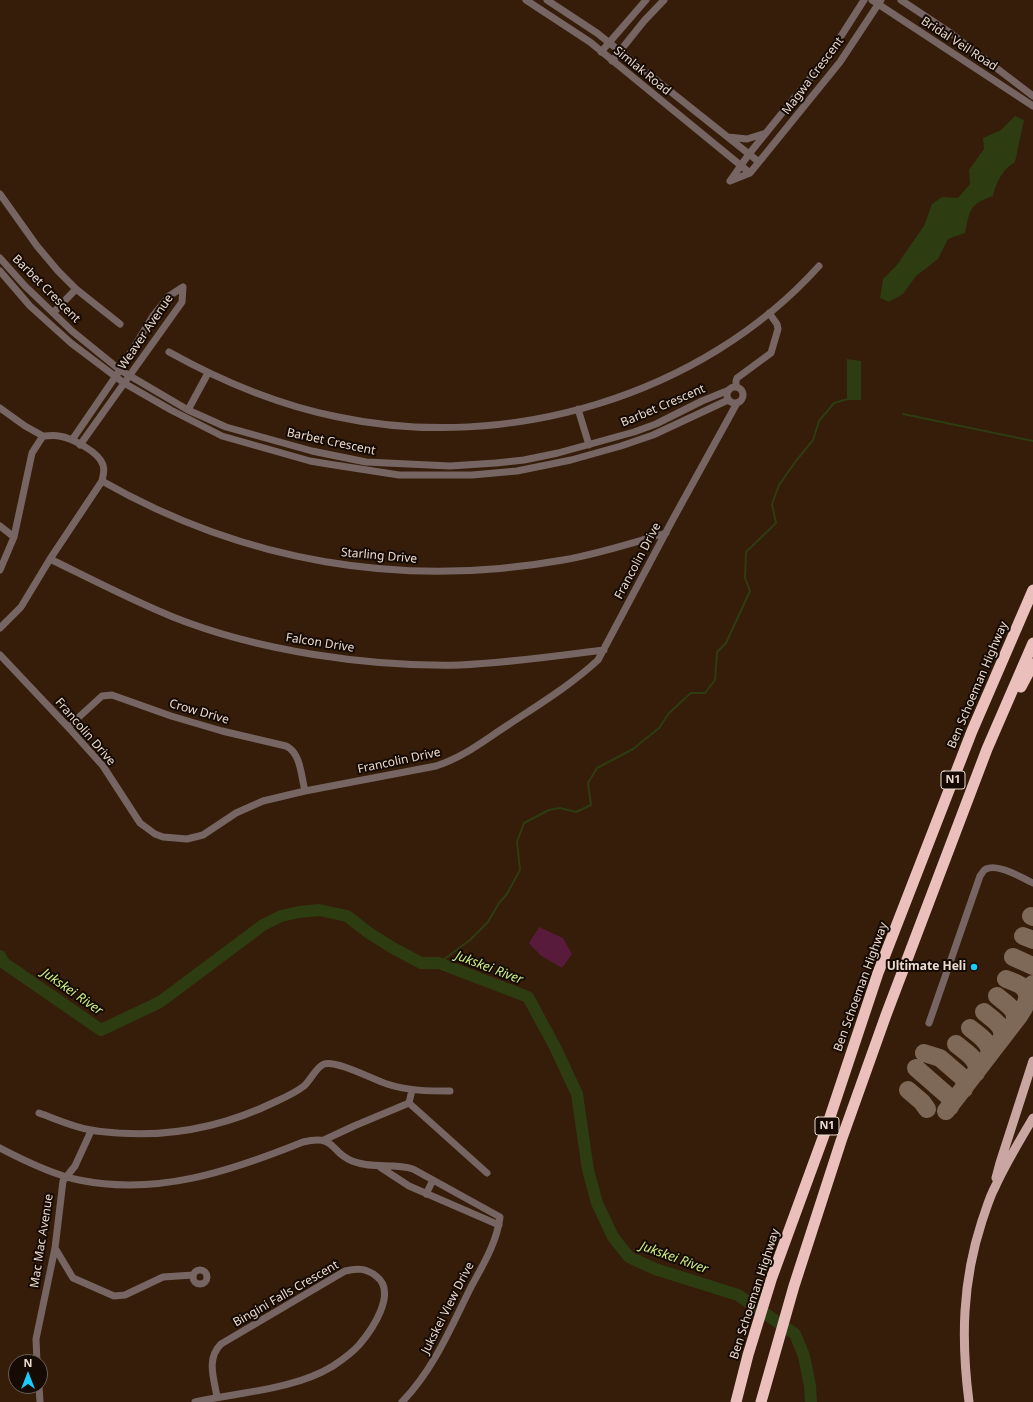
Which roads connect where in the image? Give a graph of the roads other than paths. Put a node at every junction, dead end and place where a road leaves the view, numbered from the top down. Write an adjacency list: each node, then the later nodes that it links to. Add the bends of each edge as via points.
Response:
1 (526, 0): 10 (street, Simlak Road)
2 (547, 0): 8 (street, Simlak Road)
3 (646, 0): 8 (street)
4 (664, 0): 9 (street)
5 (864, 0): 14 (street, Magwa Crescent, via 829,55)
6 (901, 0): 12 (street, Bridal Veil Road, via 949,32)
7 (877, 1): 13 (street, Bridal Veil Road); 17 (street, Magwa Crescent, via 840,62)
8 (608, 43): 9 (street, Simlak Road); 10 (street)
9 (619, 51): 11 (street); 15 (street, Simlak Road)
10 (601, 52): 11 (street, Simlak Road)
11 (612, 61): 18 (street, Simlak Road)
12 (1033, 96)
13 (1033, 106)
14 (767, 132): 15 (street, via 747,139); 16 (street, Magwa Crescent)
15 (728, 138): 16 (street, Simlak Road)
16 (749, 154): 17 (street, Simlak Road); 18 (street, Magwa Crescent)
17 (759, 162): 19 (street, Magwa Crescent)
18 (740, 165): 19 (street, Simlak Road); 19 (street, via 730,181)
19 (750, 173)
20 (0, 194): 25 (street, via 37,246)
21 (0, 258): 24 (street, Barbet Crescent)
22 (819, 266): 28 (street)
23 (0, 271): 26 (street, Barbet Crescent)
24 (25, 286): 26 (street); 27 (street, Barbet Crescent)
25 (76, 289): 27 (street); 29 (street)
26 (19, 293): 34 (street, Barbet Crescent, via 71,343)
27 (53, 313): 31 (street, Barbet Crescent)
28 (769, 313): 36 (street, via 778,329 771,353 737,378); 41 (street, via 722,347 686,368 646,386)
29 (120, 324)
30 (169, 352): 32 (street)
31 (120, 370): 33 (street, Barbet Crescent); 33 (street, Weaver Avenue, via 153,316 169,296 183,287 182,302); 34 (street, Weaver Avenue)
32 (208, 373): 41 (street, via 263,397 300,408 339,418 402,426 487,426); 42 (street)
33 (130, 376): 35 (street, Weaver Avenue); 42 (street, Barbet Crescent)
34 (115, 377): 35 (street, Barbet Crescent); 46 (street, Weaver Avenue)
35 (124, 383): 45 (street, Barbet Crescent); 47 (street, Weaver Avenue)
36 (736, 387): 37 (street); 39 (street, via 744,393 743,399)
37 (729, 390): 38 (street); 48 (street, Barbet Crescent, via 656,424)
38 (728, 400): 39 (street); 51 (street, Barbet Crescent, via 653,435)
39 (737, 403): 59 (street, Francolin Drive)
40 (0, 408): 44 (street)
41 (578, 409): 48 (street)
42 (188, 410): 43 (street, Barbet Crescent)
43 (226, 427): 45 (street); 50 (street, Barbet Crescent)
44 (43, 436): 46 (street, via 59,436); 60 (street, via 32,453)
45 (222, 436): 52 (street, Barbet Crescent)
46 (72, 440): 47 (street)
47 (80, 445): 57 (street, via 99,458 104,466)
48 (590, 445): 49 (street, Barbet Crescent)
49 (569, 450): 51 (street); 54 (street, Barbet Crescent, via 524,460)
50 (312, 452): 52 (street); 53 (street, Barbet Crescent, via 366,462)
51 (572, 460): 56 (street, Barbet Crescent, via 517,471)
52 (310, 461): 55 (street, Barbet Crescent)
53 (402, 465): 54 (street, Barbet Crescent); 55 (street)
54 (472, 465): 56 (street)
55 (399, 475): 56 (street, Barbet Crescent)
56 (472, 475)
57 (102, 481): 59 (street, Starling Drive, via 133,498 204,529 244,543 329,563 382,569 469,571 512,567 564,560); 61 (street)
58 (0, 526): 60 (street)
59 (666, 533): 66 (street, Francolin Drive)
60 (14, 537): 62 (street)
61 (50, 559): 64 (street, via 21,606); 66 (street, Falcon Drive, via 124,596 204,628 275,647 332,658 458,665)
62 (0, 570)
63 (1033, 590): 96 (highway, Ben Schoeman Highway / N1, via 972,731 878,973 824,1134 772,1277)
64 (0, 628)
65 (1033, 643): 70 (highway, N1)
66 (604, 650): 71 (street, Francolin Drive, via 588,670 452,761)
67 (0, 656): 69 (street, Francolin Drive)
68 (1033, 664): 70 (highway)
69 (68, 727): 71 (street, Crow Drive, via 102,696 112,694 172,716 291,748 298,759); 71 (street, Francolin Drive, via 103,766 140,823 163,837 183,840 198,837 236,813 263,801)
70 (987, 749): 97 (highway, N1, via 841,1141 794,1286)
71 (305, 791)
72 (1033, 883): 73 (street, via 1001,869 986,869 980,876)
73 (929, 1023)
74 (1033, 1061): 87 (main road)
75 (412, 1090): 76 (street); 77 (street); 80 (street, via 330,1064 321,1066 296,1092 263,1108 220,1123 183,1131 149,1134)
76 (450, 1091)
77 (409, 1103): 81 (street); 84 (street)
78 (39, 1113): 80 (street)
79 (1033, 1118): 87 (main road)
80 (91, 1130): 85 (street, Mac Mac Avenue, via 75,1166)
81 (324, 1140): 83 (street, via 351,1161); 85 (street, via 303,1142 226,1170 177,1182 124,1185)
82 (0, 1148): 85 (street)
83 (380, 1167): 86 (street, via 403,1166); 88 (street, via 403,1184)
84 (487, 1173)
85 (66, 1177): 90 (street, Mac Mac Avenue, via 62,1187)
86 (433, 1180): 88 (street); 89 (street, Jukskei View Drive, via 500,1217)
87 (994, 1187): 98 (main road, via 975,1242 966,1294 964,1350)
88 (426, 1194): 89 (street)
89 (499, 1225): 95 (street, Jukskei View Drive, via 492,1246 440,1351 426,1374)
90 (54, 1248): 91 (street, via 73,1278 114,1296 125,1295 163,1277); 92 (street, Mac Mac Avenue, via 36,1339)
91 (193, 1275)
92 (37, 1354)
93 (217, 1397): 93 (street, Bingini Falls Crescent, via 292,1383 334,1365 358,1346 367,1334 385,1299 384,1285 379,1278 363,1269 345,1271 222,1344 216,1349 212,1360); 94 (street, Bingini Falls Crescent)
94 (195, 1402)
95 (402, 1402)
96 (736, 1402)
97 (761, 1402)
98 (969, 1402)

